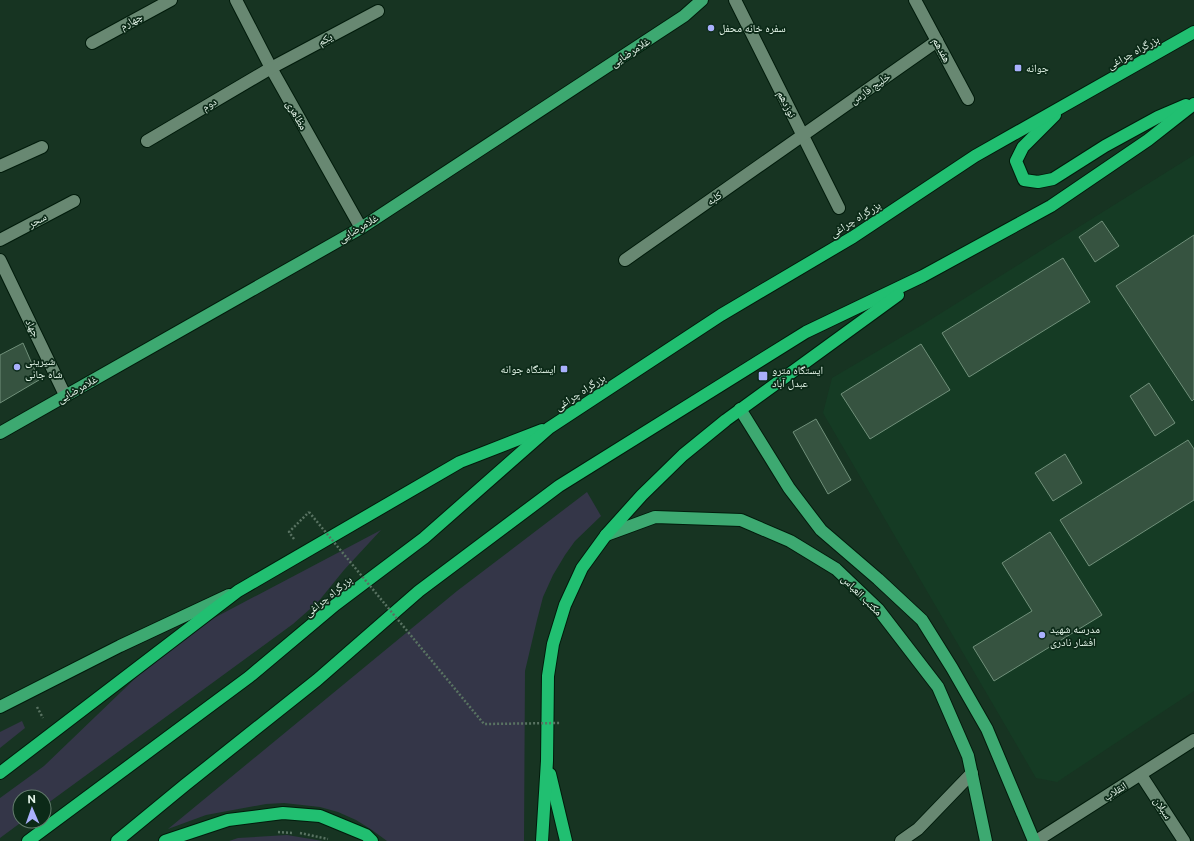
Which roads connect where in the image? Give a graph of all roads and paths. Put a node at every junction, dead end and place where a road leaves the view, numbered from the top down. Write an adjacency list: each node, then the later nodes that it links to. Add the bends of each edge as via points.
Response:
1 (171, 0): 9 (street, چهارم)
2 (236, 0): 10 (street, مظاهری)
3 (702, 0): 20 (main road, غلامرضایی, via 684,16)
4 (735, 0): 14 (street, نوزدهم)
5 (915, 0): 8 (street, هفدهم)
6 (378, 11): 10 (street, یکم)
7 (1194, 32): 12 (highway, بزرگراه چراغی)
8 (937, 41): 11 (street, هفدهم); 14 (street, خلیج فارس)
9 (92, 43)
10 (271, 68): 15 (street, دوم); 20 (street, مظاهری)
11 (968, 99)
12 (1069, 102): 13 (highway, via 1023,147 1016,161 1024,180 1038,182 1053,179 1158,117); 27 (highway, بزرگراه چراغی, via 975,156 853,236 721,315)
13 (1194, 103): 24 (highway, via 1148,140 1051,206)
14 (803, 136): 19 (street, نوزدهم); 23 (street, کلبه)
15 (147, 141)
16 (42, 146): 17 (street)
17 (0, 166)
18 (74, 201): 21 (street, سحر)
19 (839, 208)
20 (360, 228): 25 (main road, غلامرضایی)
21 (0, 240)
22 (0, 260): 25 (street, جهاد)
23 (625, 260)
24 (923, 276): 26 (highway); 44 (highway, via 806,332 559,486 419,591 317,680)
25 (66, 395): 28 (main road, غلامرضایی)
26 (740, 409): 30 (highway, via 683,455); 51 (main road, مکتب العباس, via 788,488 821,530 922,620 987,729)
27 (549, 428): 31 (highway, via 460,462); 43 (highway, بزرگراه چراغی, via 424,538 335,605 249,677)
28 (0, 433)
29 (289, 532): 35 (path, bridge, via 309,512 484,724)
30 (606, 535): 37 (highway, via 582,568 565,605 553,644 548,676); 38 (main road, مکتب العباس, via 655,517 741,520 790,541 836,569 878,609 938,687 968,756)
31 (238, 591): 32 (main road); 39 (highway)
32 (29, 692): 33 (main road); 34 (path, via 43,718)
33 (0, 707)
34 (37, 723)
35 (560, 723)
36 (1194, 740): 40 (street, انقلاب)
37 (547, 761): 47 (highway); 48 (highway)
38 (972, 772): 49 (street, via 918,829); 50 (main road, مکتب العباس)
39 (0, 774)
40 (1141, 775): 51 (street, انقلاب); 52 (street, سبلان)
41 (277, 832): 42 (path, via 300,833)
42 (331, 840)
43 (28, 841)
44 (118, 841)
45 (166, 841): 46 (highway, via 228,820 283,813 320,816 366,835)
46 (372, 841)
47 (542, 841)
48 (566, 841)
49 (901, 841)
50 (986, 841)
51 (1035, 841)
52 (1184, 841)

